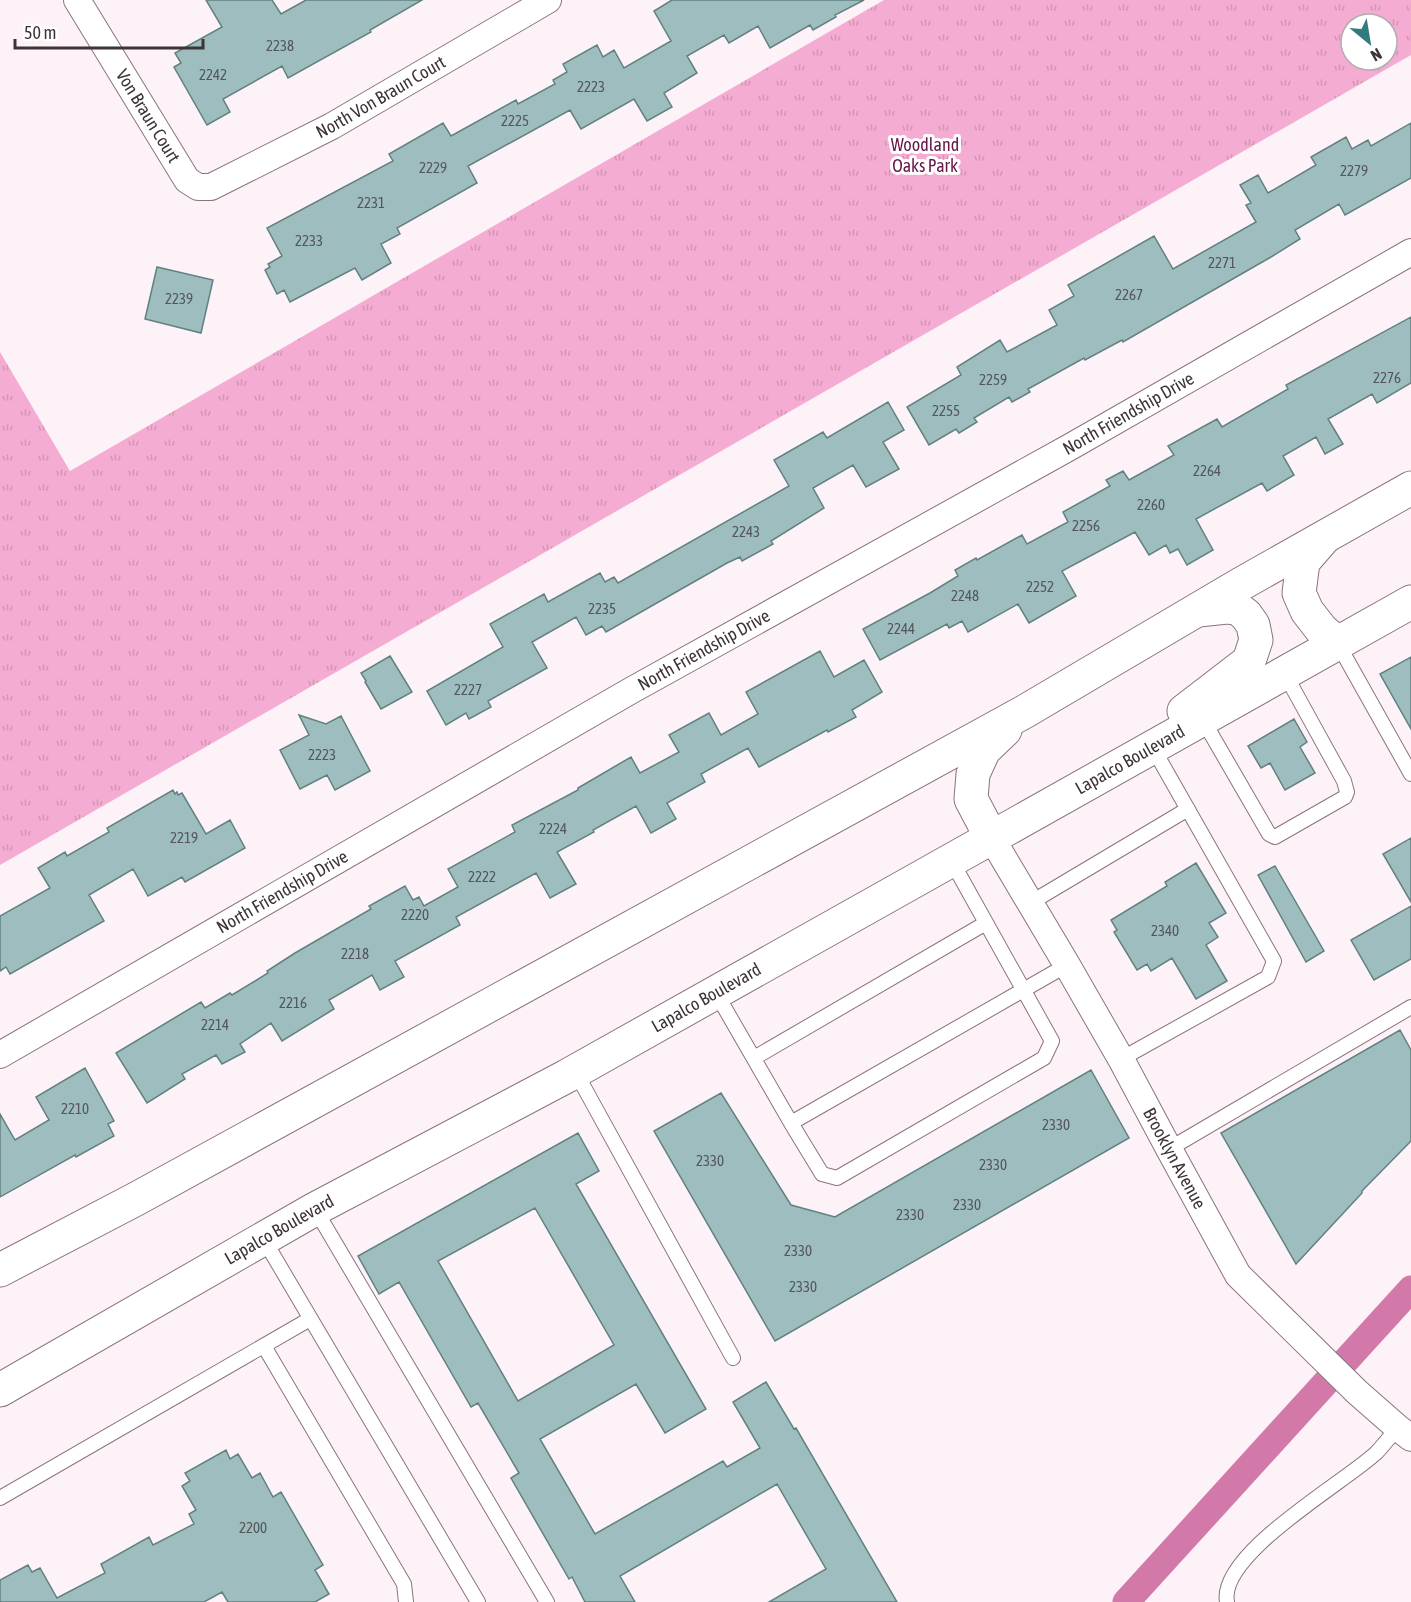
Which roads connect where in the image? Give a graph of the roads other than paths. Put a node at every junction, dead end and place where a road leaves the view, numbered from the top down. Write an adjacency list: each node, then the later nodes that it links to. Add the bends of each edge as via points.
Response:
1 (77, 0): 3 (street, Von Braun Court, via 187,180 198,188)
2 (548, 0): 3 (street, North Von Braun Court, via 332,126)
3 (211, 187)
4 (1411, 252): 25 (street, North Friendship Drive, via 632,690)
5 (1411, 488): 6 (main road)
6 (1324, 538): 8 (main road); 9 (main road, via 1303,562 1299,593 1307,611)
7 (1411, 602): 9 (main road, Lapalco Boulevard)
8 (1197, 610): 11 (main road); 15 (main road, via 1238,608 1246,615 1256,640 1249,661)
9 (1338, 644): 10 (main road, Lapalco Boulevard); 14 (lane)
10 (1285, 674): 12 (main road, Lapalco Boulevard); 12 (lane, via 1347,792 1345,797 1275,837 1269,834)
11 (1024, 712): 17 (main road, via 984,750 973,774 971,799); 33 (main road)
12 (1203, 720): 13 (main road, Lapalco Boulevard)
13 (1153, 748): 15 (main road, Lapalco Boulevard); 16 (lane)
14 (1411, 774)
15 (1084, 786): 17 (main road, Lapalco Boulevard)
16 (1188, 809): 19 (lane); 27 (lane, via 1274,961 1268,977)
17 (991, 837): 18 (main road, Lapalco Boulevard); 19 (street, Brooklyn Avenue)
18 (951, 860): 20 (lane); 23 (main road, Lapalco Boulevard)
19 (1030, 903): 21 (street, Brooklyn Avenue)
20 (986, 923): 22 (lane); 26 (lane)
21 (1067, 965): 22 (lane); 27 (street, Brooklyn Avenue)
22 (1024, 989): 29 (lane); 29 (lane, via 1052,1041 1044,1058 837,1178 822,1174)
23 (716, 993): 26 (lane); 28 (main road, Lapalco Boulevard)
24 (1411, 1007): 30 (lane)
25 (0, 1055)
26 (754, 1058): 29 (lane)
27 (1121, 1059): 30 (street, Brooklyn Avenue)
28 (575, 1071): 31 (main road, Lapalco Boulevard); 38 (lane)
29 (791, 1123)
30 (1169, 1149): 40 (street, Brooklyn Avenue, via 1238,1275 1308,1346)
31 (315, 1209): 32 (main road, Lapalco Boulevard); 44 (lane)
32 (262, 1238): 36 (lane); 39 (main road, Lapalco Boulevard)
33 (37, 1250): 34 (main road); 35 (main road)
34 (0, 1270)
35 (0, 1279)
36 (310, 1319): 37 (lane); 43 (lane)
37 (264, 1346): 41 (lane); 42 (lane, via 404,1584)
38 (733, 1358)
39 (0, 1390)
40 (1404, 1433): 45 (lane, via 1269,1535 1236,1571)
41 (0, 1498)
42 (406, 1602)
43 (478, 1602)
44 (547, 1602)
45 (1227, 1602)

